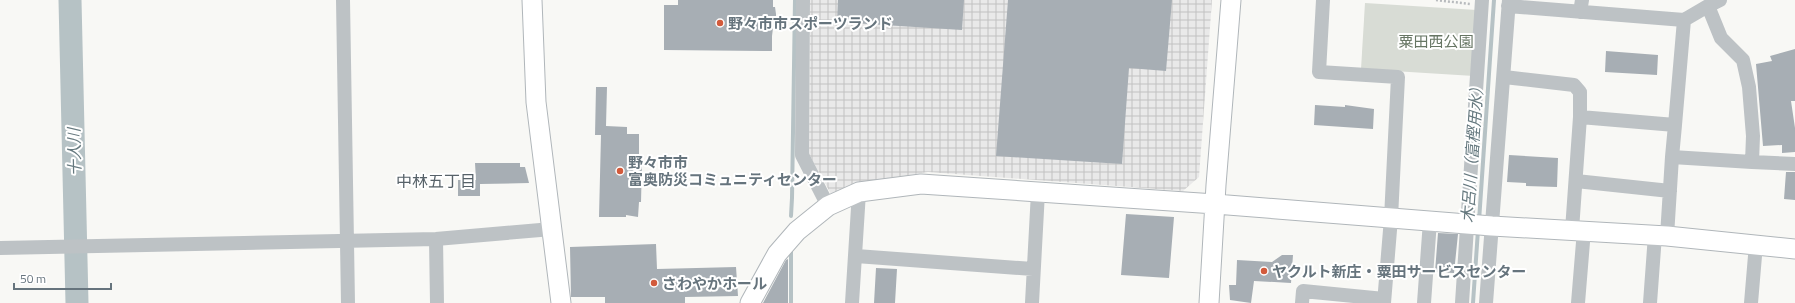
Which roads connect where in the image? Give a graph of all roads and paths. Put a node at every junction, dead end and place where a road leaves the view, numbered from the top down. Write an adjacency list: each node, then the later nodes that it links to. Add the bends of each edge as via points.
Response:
1 (343, 0): 31 (street)
2 (532, 0): 27 (street, via 536,102)
3 (803, 0): 23 (street, via 802,155)
4 (1231, 0): 22 (street)
5 (1323, 0): 24 (street, via 1319,72 1398,77)
6 (1436, 0): 7 (path)
7 (1482, 2): 26 (street)
8 (1509, 3): 10 (street); 12 (street)
9 (1714, 3): 11 (street); 16 (street, via 1721,38 1743,60 1749,87 1753,136)
10 (1581, 6): 11 (street)
11 (1684, 20): 14 (street)
12 (1504, 77): 13 (street, via 1574,85 1580,92); 26 (street)
13 (1580, 117): 14 (street); 18 (street)
14 (1675, 125): 15 (street)
15 (1672, 157): 16 (street); 19 (street)
16 (1752, 162): 17 (street)
17 (1795, 164)
18 (1576, 181): 19 (street); 28 (street)
19 (1670, 191): 29 (street)
20 (859, 192): 21 (street, via 922,184); 23 (street); 35 (street)
21 (1038, 192): 22 (street); 36 (street)
22 (1215, 204): 24 (street); 44 (street)
23 (828, 206): 41 (street, via 797,231 777,254)
24 (1391, 218): 25 (street); 37 (street)
25 (1430, 221): 26 (street); 46 (street)
26 (1479, 225): 28 (street); 47 (street); 48 (street)
27 (552, 229): 30 (street); 40 (street)
28 (1578, 230): 29 (street); 49 (street)
29 (1661, 235): 32 (street); 50 (street)
30 (436, 239): 31 (street); 39 (street)
31 (347, 240): 33 (street); 38 (street)
32 (1756, 244): 34 (street); 51 (street)
33 (0, 248)
34 (1795, 249)
35 (856, 256): 36 (street); 42 (street)
36 (1033, 269): 43 (street)
37 (1384, 301): 45 (street, via 1303,291)
38 (348, 303)
39 (437, 303)
40 (561, 303)
41 (750, 303)
42 (852, 303)
43 (1032, 303)
44 (1209, 303)
45 (1302, 303)
46 (1424, 303)
47 (1462, 303)
48 (1486, 303)
49 (1578, 303)
50 (1650, 303)
51 (1751, 303)

